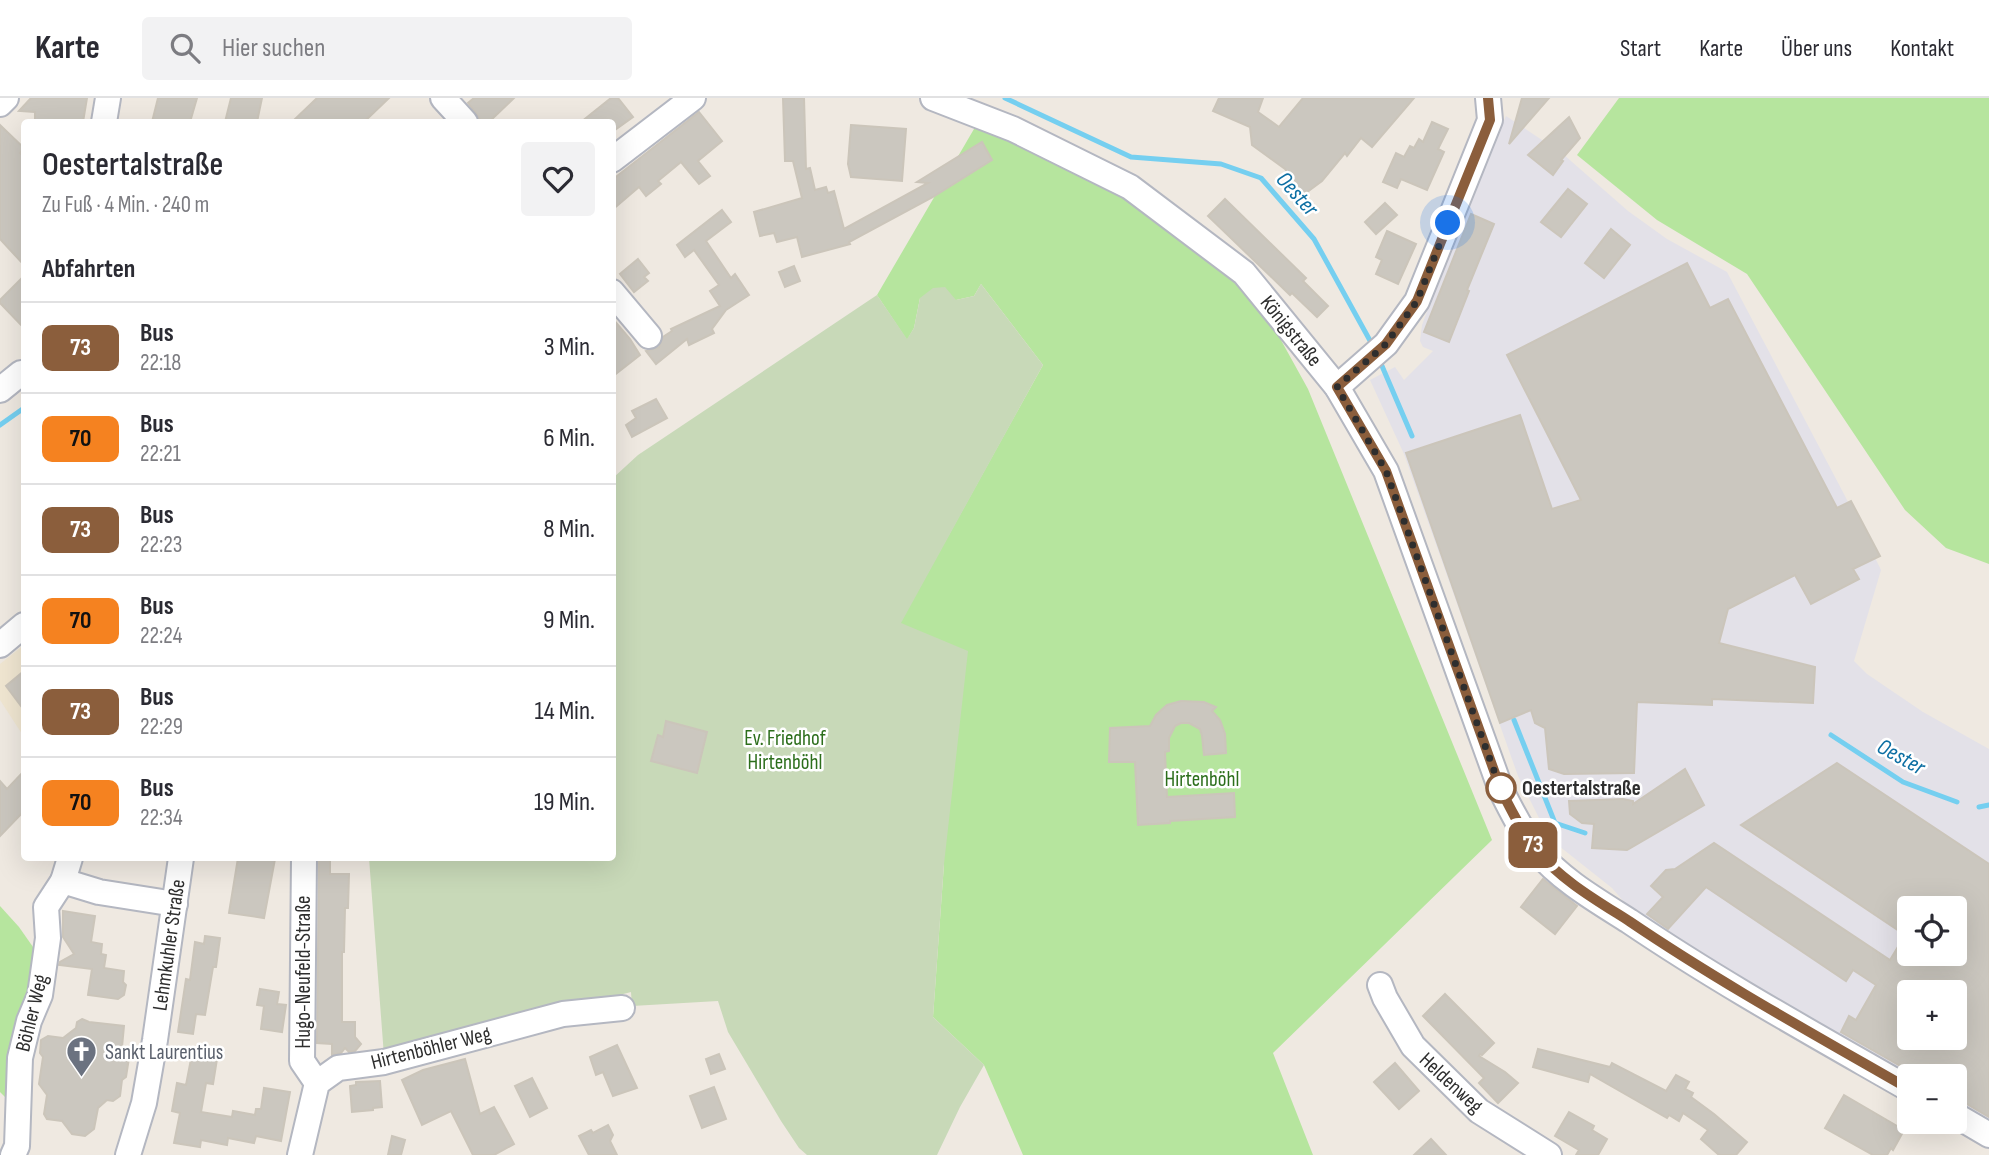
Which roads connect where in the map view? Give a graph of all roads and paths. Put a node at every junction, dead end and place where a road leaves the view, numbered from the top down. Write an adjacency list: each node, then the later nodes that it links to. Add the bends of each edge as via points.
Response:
1 (6, 98): 7 (street)
2 (108, 98): 8 (street)
3 (443, 98): 9 (street)
4 (693, 98): 10 (street)
5 (933, 98): 14 (street, Königstraße, via 1013,129 1130,187 1244,273)
6 (1488, 98): 14 (street, via 1490,120 1417,301 1386,344)
7 (0, 104)
8 (104, 119)
9 (463, 119)
10 (616, 157)
11 (616, 297): 12 (street)
12 (649, 336)
13 (21, 373): 15 (street)
14 (1337, 387): 24 (street, Königstraße, via 1386,471 1501,790 1536,849 1564,879 1657,940)
15 (0, 390)
16 (21, 628): 17 (street)
17 (0, 645)
18 (181, 861): 21 (street, Lehmkuhler Straße)
19 (304, 861): 25 (street, Hugo-Neufeld-Straße, via 302,1061)
20 (66, 869): 21 (street, via 99,892); 28 (street, Böhler Weg, via 46,907 48,939 40,995 20,1058)
21 (175, 904): 29 (street, Lehmkuhler Straße, via 144,1103)
22 (1380, 985): 31 (street, Heldenweg, via 1413,1046 1479,1111)
23 (622, 1008): 25 (street, Hirtenböhler Weg, via 563,1014 384,1062 338,1068)
24 (1897, 1082)
25 (317, 1083): 30 (street)
26 (1967, 1122): 27 (street)
27 (1989, 1135)
28 (13, 1155)
29 (128, 1155)
30 (300, 1155)
31 (1549, 1155)

